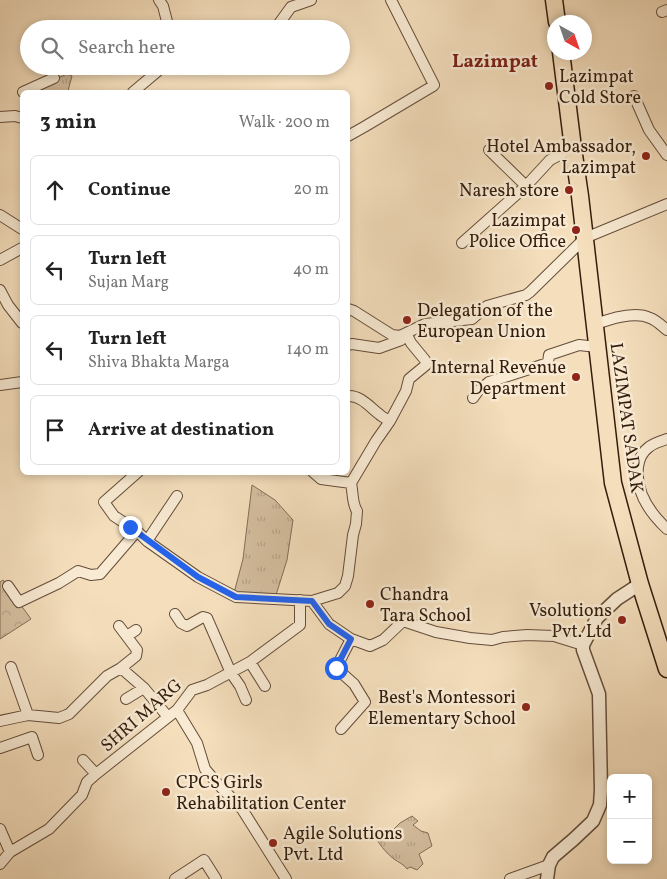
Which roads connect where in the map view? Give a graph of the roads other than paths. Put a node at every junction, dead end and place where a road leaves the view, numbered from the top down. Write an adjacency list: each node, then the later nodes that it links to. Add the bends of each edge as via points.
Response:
1 (158, 0): 6 (street)
2 (311, 0): 7 (street, via 290,7)
3 (392, 0): 16 (street, via 433,86)
4 (554, 0): 5 (main road)
5 (556, 15)
6 (167, 20)
7 (282, 20)
8 (562, 60): 17 (main road, LAZIMPAT SADAK)
9 (155, 75): 12 (street)
10 (54, 78): 11 (street)
11 (29, 90)
12 (139, 90)
13 (634, 96): 19 (street, via 649,130)
14 (0, 117): 15 (street)
15 (20, 117)
16 (350, 135)
17 (572, 148): 20 (street, via 550,160); 24 (main road, LAZIMPAT SADAK)
18 (489, 150): 20 (street)
19 (667, 155)
20 (526, 186): 25 (street)
21 (667, 204): 24 (street)
22 (0, 215): 23 (street)
23 (20, 228)
24 (585, 238): 31 (main road, LAZIMPAT SADAK); 33 (street, via 526,295 487,306 472,319 425,324)
25 (462, 243)
26 (20, 249): 27 (street)
27 (0, 260)
28 (0, 290): 30 (street)
29 (350, 310): 33 (street, via 392,335)
30 (20, 320)
31 (594, 324): 32 (street, via 635,315 650,318); 35 (main road, LAZIMPAT SADAK)
32 (667, 330)
33 (406, 333): 34 (street, via 401,340 380,348); 40 (street, via 426,365 410,379)
34 (350, 344)
35 (596, 347): 39 (street, via 579,345 549,355 548,363 490,382); 49 (main road, LAZIMPAT SADAK, via 613,483)
36 (20, 382): 37 (street)
37 (0, 385)
38 (350, 396): 40 (street, via 369,404)
39 (473, 398)
40 (390, 421): 44 (street)
41 (667, 439): 46 (street, via 650,446 642,454 637,476 645,502)
42 (135, 475): 47 (street, via 104,502 114,516)
43 (316, 475): 44 (street, via 321,479)
44 (351, 483): 52 (street, via 357,511 345,586 338,593)
45 (177, 496): 48 (street)
46 (667, 529)
47 (137, 531): 48 (street); 50 (street, via 100,574 78,571 19,602)
48 (147, 541): 51 (street, via 198,577 236,597)
49 (640, 584): 58 (street, via 597,618); 63 (main road, LAZIMPAT SADAK)
50 (8, 586)
51 (300, 600): 52 (street); 59 (street, SHRI MARG, via 300,625)
52 (312, 601): 57 (street, via 329,624)
53 (175, 614): 62 (street, via 187,626 203,617 208,618)
54 (119, 626): 56 (street)
55 (136, 630): 56 (street)
56 (127, 636): 61 (street, via 137,653)
57 (351, 639): 58 (street, via 370,646 389,636 403,621 436,632 470,638 492,640 527,635 554,636); 72 (street, via 336,668 354,684 366,702)
58 (583, 645): 80 (street, via 599,694 600,805 593,821 553,857)
59 (250, 662): 62 (street, SHRI MARG); 64 (street)
60 (10, 666): 69 (street)
61 (121, 668): 65 (street); 69 (street, via 107,676 69,714 60,718)
62 (229, 668): 67 (street); 68 (street, SHRI MARG, via 207,685 192,690)
63 (667, 669)
64 (265, 686)
65 (144, 688): 66 (street); 70 (street)
66 (126, 699)
67 (246, 700)
68 (177, 710): 70 (street, SHRI MARG); 83 (street, via 197,743 205,769 242,809)
69 (28, 716): 71 (street)
70 (168, 717): 76 (street, SHRI MARG)
71 (0, 721)
72 (341, 729)
73 (0, 748): 74 (street, via 32,737)
74 (38, 755)
75 (82, 760): 76 (street)
76 (96, 774): 78 (street, SHRI MARG, via 87,782 82,795 49,829)
77 (0, 829): 78 (street)
78 (10, 852): 79 (street, SHRI MARG)
79 (0, 864)
80 (549, 865): 84 (street); 85 (street)
81 (175, 879): 82 (street, via 204,860)
82 (216, 879)
83 (286, 879)
84 (510, 879)
85 (547, 879)

